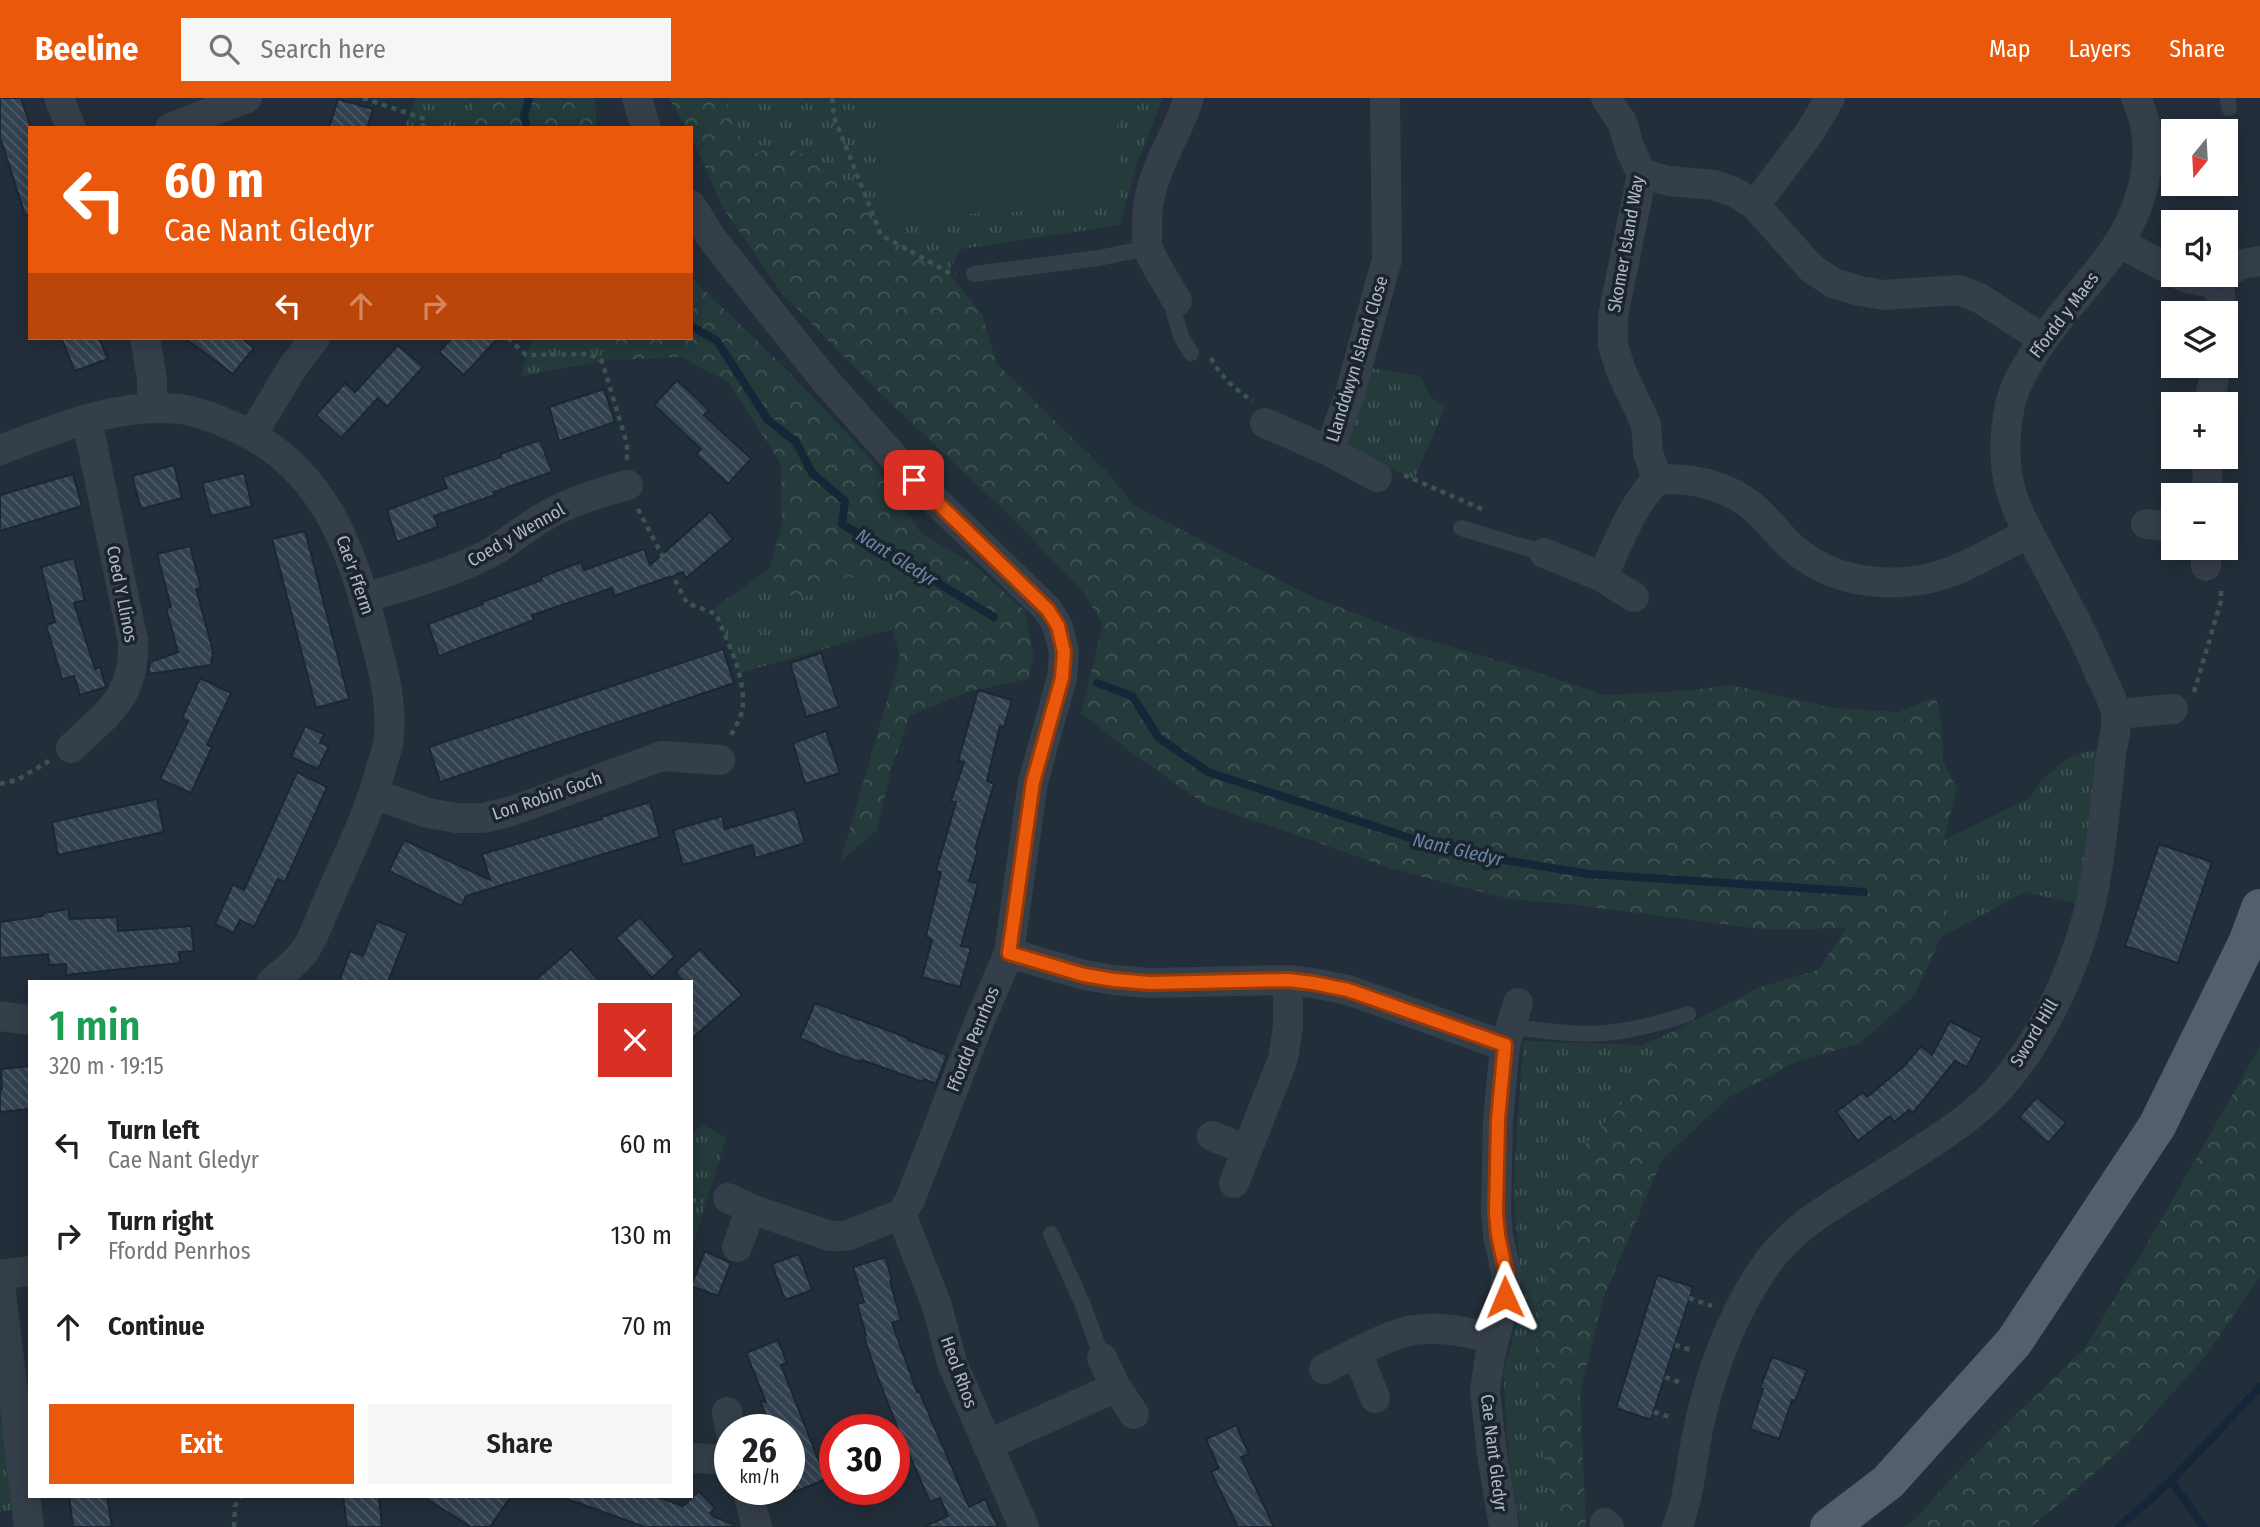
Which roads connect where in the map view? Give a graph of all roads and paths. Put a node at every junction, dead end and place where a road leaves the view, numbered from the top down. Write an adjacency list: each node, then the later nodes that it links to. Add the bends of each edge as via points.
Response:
1 (59, 98): 11 (street)
2 (247, 98): 12 (street)
3 (363, 98): 13 (path, via 425,120)
4 (637, 98): 14 (street)
5 (832, 98): 23 (path, via 834,117 881,235 948,272)
6 (1189, 98): 19 (street, via 1149,191)
7 (1385, 98): 36 (street, Llanddwyn Island Close, via 1387,259)
8 (1606, 98): 15 (street, Skomer Island Way, via 1622,122)
9 (1830, 98): 16 (street)
10 (2136, 98): 18 (street, Ffordd y Maes, via 2147,131 2148,155 2137,209)
11 (70, 126)
12 (175, 126)
13 (423, 126)
14 (645, 126)
15 (1642, 174): 16 (street, via 1714,185); 38 (street, Skomer Island Way, via 1613,316 1613,345 1646,425)
16 (1755, 205): 25 (street, via 1811,268 1833,282 1884,295 1959,290)
17 (693, 208): 55 (street, Ffordd Penrhos, via 824,379 914,480 1048,610 1058,626 1064,652 1062,678 1033,782)
18 (2120, 243): 21 (street); 25 (street, Ffordd y Maes)
19 (1148, 248): 23 (lane); 24 (street)
20 (2260, 261): 22 (street)
21 (2161, 265)
22 (2238, 267)
23 (974, 274)
24 (1177, 301): 29 (lane, via 1174,313 1181,336)
25 (2043, 339): 33 (street, Ffordd y Maes, via 2011,400)
26 (145, 340): 30 (street)
27 (313, 340): 34 (street)
28 (510, 340): 39 (path, via 526,355 590,354 602,361 627,444)
29 (1199, 352): 32 (path, via 1237,391 1269,410)
30 (152, 407): 31 (street, Cae'r Fferm); 34 (street, Cae'r Fferm, via 207,415)
31 (87, 420): 35 (street, Cae'r Fferm); 50 (street, Coed Y Llinos, via 133,641 133,661 129,683 116,704)
32 (1265, 423): 36 (street, Llanddwyn Island Close)
33 (2007, 432): 42 (street, Sword Hill, via 2010,489)
34 (252, 435): 47 (street, Cae'r Fferm, via 278,452 324,502)
35 (0, 450)
36 (1329, 452): 37 (street, Llanddwyn Island Close)
37 (1377, 477): 40 (path, via 1385,467)
38 (1657, 480): 42 (street, via 1699,481 1729,493 1752,506 1794,549 1819,566 1870,581 1923,580); 45 (street, via 1637,505)
39 (628, 485): 47 (street, Coed y Wennol, via 584,497 465,565); 51 (path, via 687,603 716,614 740,673 742,710)
40 (1489, 513)
41 (1461, 527): 43 (lane)
42 (2029, 533): 49 (street, Sword Hill, via 2092,654)
43 (1545, 553): 45 (street)
44 (2210, 560): 48 (path, via 2221,568 2221,601)
45 (1602, 577): 46 (street)
46 (1634, 597)
47 (365, 598): 53 (street, Cae'r Fferm, via 389,703 388,740)
48 (2183, 704): 49 (street)
49 (2116, 714): 90 (street, Sword Hill, via 2088,916 2053,1005 1993,1095 1955,1127 1805,1222 1769,1261 1736,1315 1716,1362)
50 (71, 748): 52 (path, via 17,780)
51 (720, 760): 53 (street, Lon Robin Goch, via 662,756 483,818 428,813)
52 (0, 784)
53 (374, 793): 56 (street, Cae'r Fferm, via 304,953)
54 (2260, 908): 91 (main road, via 2157,1126 2014,1342 1888,1482)
55 (1009, 953): 57 (street, via 1114,980); 65 (street, Ffordd Penrhos)
56 (274, 980)
57 (1288, 980): 61 (street); 63 (street, via 1283,1059)
58 (1688, 1014): 61 (lane, via 1612,1033)
59 (0, 1016): 60 (street)
60 (28, 1020)
61 (1511, 1025): 73 (street, Cae Nant Gledyr, via 1498,1120 1496,1212 1506,1272 1505,1297)
62 (1212, 1136): 63 (street)
63 (1247, 1150): 64 (street)
64 (1234, 1183)
65 (901, 1214): 67 (street, via 846,1236 830,1236 739,1204); 80 (street, Heol Rhos, via 937,1306 952,1363)
66 (1051, 1234): 75 (lane)
67 (737, 1247)
68 (28, 1271): 69 (street)
69 (0, 1275)
70 (0, 1284): 85 (street)
71 (1689, 1298): 72 (path)
72 (1723, 1309)
73 (1494, 1338): 74 (street, via 1436,1329 1408,1332); 89 (street, Cae Nant Gledyr, via 1485,1390)
74 (1357, 1352): 76 (street); 78 (street)
75 (1102, 1358): 77 (street)
76 (1324, 1369)
77 (1116, 1387): 79 (street); 80 (street)
78 (1375, 1398)
79 (1133, 1414)
80 (987, 1445): 88 (street, Heol Rhos)
81 (693, 1458): 82 (street)
82 (714, 1459)
83 (240, 1498): 86 (path)
84 (751, 1505): 87 (street)
85 (29, 1527)
86 (234, 1527)
87 (757, 1527)
88 (1024, 1527)
89 (1504, 1527)
90 (1677, 1527)
91 (1829, 1527)

